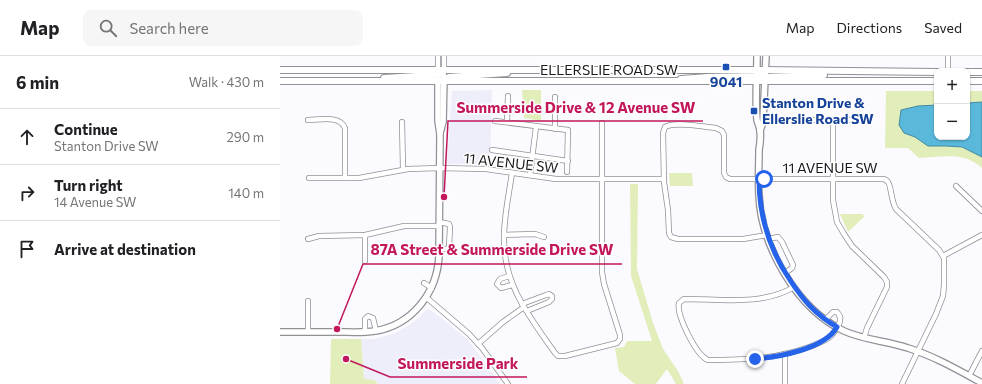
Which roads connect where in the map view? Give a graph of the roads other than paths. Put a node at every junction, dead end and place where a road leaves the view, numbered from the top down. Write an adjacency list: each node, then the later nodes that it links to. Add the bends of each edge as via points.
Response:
1 (438, 56): 11 (street)
2 (444, 56): 11 (street)
3 (757, 56): 15 (street)
4 (766, 56): 9 (street)
5 (948, 56): 6 (street)
6 (948, 68)
7 (280, 70): 11 (main road, ELLERSLIE ROAD SW)
8 (526, 70): 11 (main road, ELLERSLIE ROAD SW); 15 (main road, ELLERSLIE ROAD SW); 18 (main road, via 498,75 449,77)
9 (766, 70): 10 (main road); 15 (main road); 16 (street)
10 (849, 71): 12 (main road); 16 (main road)
11 (440, 72): 17 (main road); 18 (street)
12 (934, 72)
13 (970, 72): 14 (main road)
14 (982, 72)
15 (757, 76): 16 (main road, ELLERSLIE ROAD SW); 18 (main road, ELLERSLIE ROAD SW, via 668,82); 35 (street, via 757,120)
16 (765, 80): 19 (main road, ELLERSLIE ROAD SW); 35 (street, via 763,122)
17 (355, 81): 18 (main road, ELLERSLIE ROAD SW); 22 (main road, ELLERSLIE ROAD SW)
18 (442, 81): 39 (street, via 438,121)
19 (934, 81)
20 (970, 81): 21 (main road)
21 (982, 81)
22 (280, 82)
23 (508, 96): 31 (street)
24 (555, 97): 34 (street)
25 (308, 120): 45 (street, via 342,122 345,128)
26 (798, 120): 27 (street)
27 (833, 120): 28 (street); 49 (street)
28 (856, 120)
29 (495, 121): 31 (street)
30 (402, 122): 40 (street)
31 (507, 122): 33 (street)
32 (602, 123): 46 (street)
33 (536, 127): 34 (street); 37 (street)
34 (555, 129): 38 (street, via 568,130)
35 (760, 131): 48 (street)
36 (492, 150): 37 (street)
37 (532, 156): 38 (street); 43 (street)
38 (568, 161): 41 (street)
39 (439, 168): 40 (street, 11 AVENUE SW); 42 (street, 11 AVENUE SW, via 486,169); 52 (street)
40 (402, 170): 45 (street, 11 AVENUE SW, via 363,178)
41 (567, 172)
42 (512, 173): 43 (street, 11 AVENUE SW); 54 (street)
43 (530, 175): 46 (street, 11 AVENUE SW, via 556,179)
44 (308, 178): 45 (street, 11 AVENUE SW)
45 (345, 178)
46 (602, 179): 47 (street, 11 AVENUE SW); 70 (street, via 602,272 619,341 558,356)
47 (664, 179): 48 (street, 11 AVENUE SW, via 663,133 669,125 716,128 722,131 726,177); 57 (street, via 671,237)
48 (759, 179): 49 (street, 11 AVENUE SW); 57 (street, via 760,208)
49 (833, 179): 60 (street, 11 AVENUE SW, via 887,180 896,210); 77 (street, via 834,204 839,227 852,246 887,282)
50 (956, 186): 51 (street)
51 (982, 211)
52 (439, 224): 53 (street, via 404,226); 59 (street); 59 (street, via 448,224 450,227 449,247)
53 (365, 235): 58 (street, via 319,236); 61 (street)
54 (504, 235): 56 (street, via 535,234); 63 (street)
55 (982, 235): 60 (street)
56 (544, 237)
57 (768, 237): 62 (street); 62 (street, via 778,237 793,265)
58 (308, 239)
59 (439, 249): 67 (street, via 438,269)
60 (943, 256): 79 (street, via 943,296)
61 (365, 261)
62 (785, 273): 66 (street)
63 (509, 276): 65 (street); 65 (street, via 500,279 498,284 501,288)
64 (424, 283): 67 (street)
65 (512, 285): 70 (street)
66 (794, 287): 71 (street, via 810,307); 81 (street, via 761,298 684,299 679,303 686,330 705,358 755,359)
67 (432, 288): 68 (street)
68 (427, 298): 73 (street, via 401,322); 78 (street)
69 (308, 301): 75 (street)
70 (524, 308): 70 (street, via 546,295 552,296 549,302); 78 (street, via 509,317)
71 (825, 320): 72 (street); 72 (street, via 832,312 837,312 840,315)
72 (837, 327): 77 (street); 81 (street, via 826,339)
73 (376, 331): 76 (street); 76 (street, via 373,318 368,316 365,319)
74 (280, 332): 75 (street)
75 (308, 332): 76 (street)
76 (365, 332)
77 (864, 338): 79 (street)
78 (478, 344): 84 (street)
79 (918, 351): 82 (street); 86 (street)
80 (982, 351): 82 (street)
81 (785, 354): 85 (street)
82 (970, 376): 83 (street)
83 (982, 383)
84 (508, 384)
85 (785, 384)
86 (902, 384)

